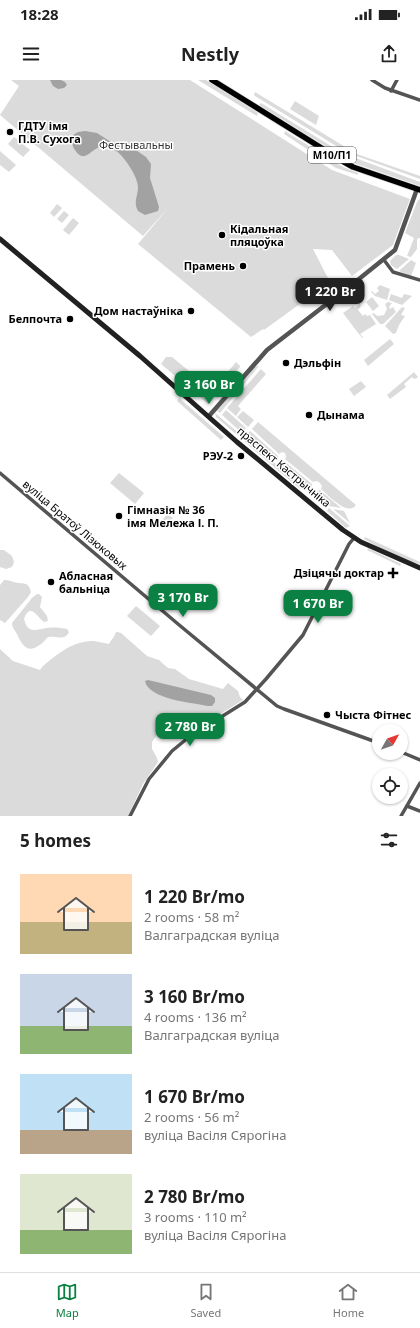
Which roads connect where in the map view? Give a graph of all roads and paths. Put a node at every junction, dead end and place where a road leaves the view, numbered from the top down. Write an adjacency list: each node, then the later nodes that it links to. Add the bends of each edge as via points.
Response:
1 (212, 80): 6 (main road, М10/П1, via 344,162)
2 (372, 80): 4 (street)
3 (396, 80): 4 (street)
4 (391, 90): 5 (street)
5 (420, 100)
6 (419, 190): 8 (street, via 396,248)
7 (0, 239): 10 (main road, праспект Кастрычніка)
8 (384, 260): 9 (street, via 394,272); 10 (street, via 266,350)
9 (420, 280)
10 (209, 416): 12 (main road, праспект Кастрычніка)
11 (0, 473): 14 (street, вуліца Братоў Лізюковых)
12 (354, 538): 13 (main road, праспект Кастрычніка); 14 (street, via 303,635)
13 (420, 568)
14 (257, 690): 15 (street, вуліца Братоў Лізюковых, via 280,708); 21 (street, via 238,707 189,737 172,752 149,779)
15 (372, 741)
16 (408, 755): 17 (street)
17 (420, 760)
18 (420, 783): 19 (street)
19 (407, 806): 20 (street); 22 (street)
20 (420, 811)
21 (130, 816)
22 (401, 816)

